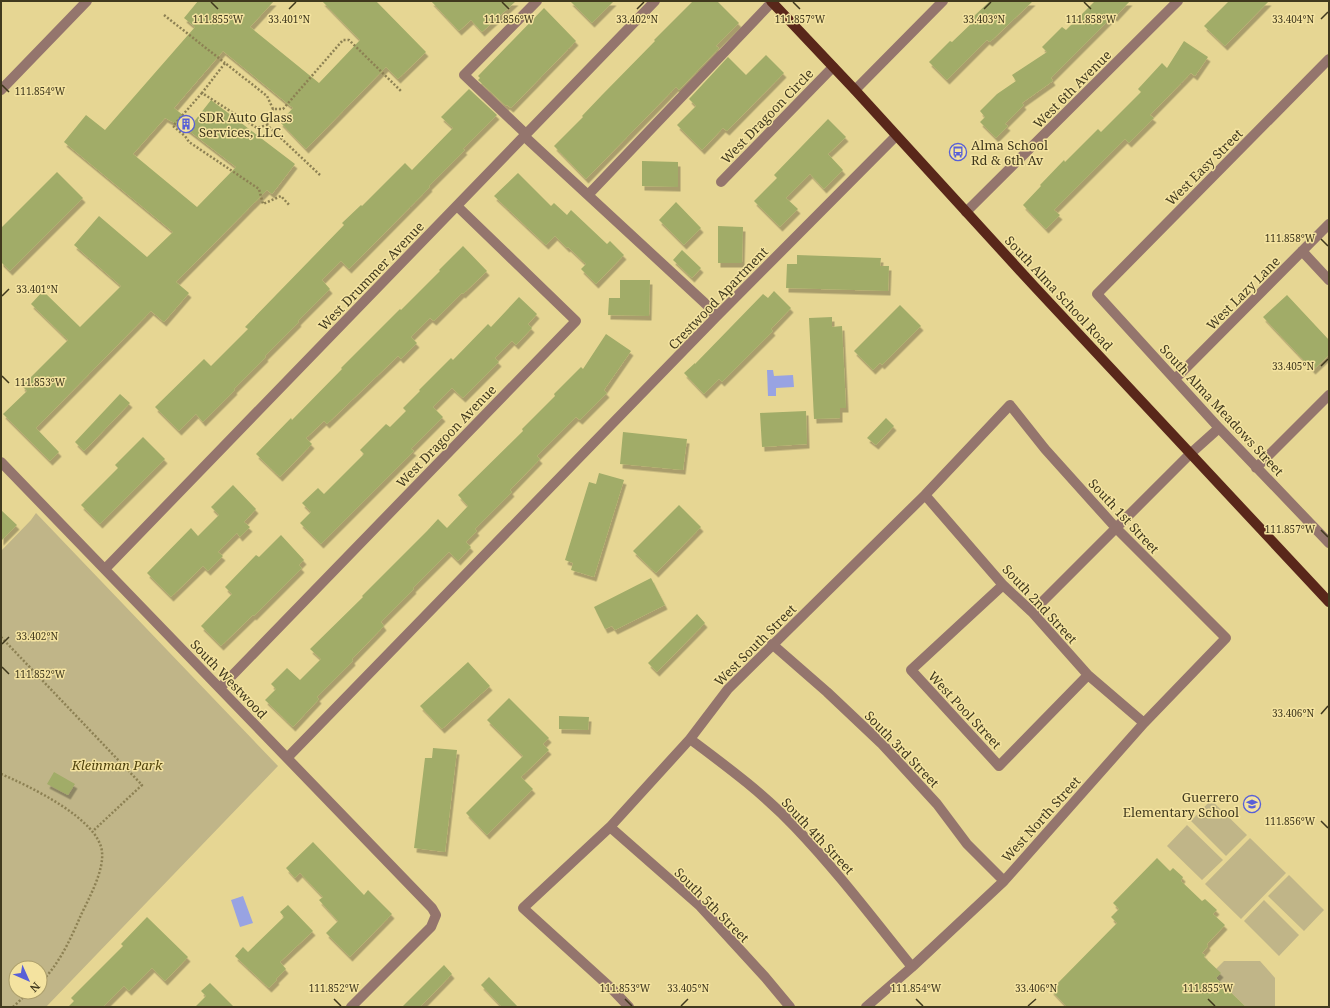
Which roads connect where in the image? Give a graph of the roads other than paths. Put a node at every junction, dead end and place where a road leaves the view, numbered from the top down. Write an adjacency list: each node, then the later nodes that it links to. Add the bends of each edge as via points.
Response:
1 (87, 1): 9 (street)
2 (537, 1): 11 (street, via 464,75)
3 (655, 1): 11 (street, West Drummer Avenue)
4 (943, 1): 10 (street)
5 (1178, 1): 16 (street, West 6th Avenue)
6 (771, 2): 8 (main road, South Alma School Road); 14 (street)
7 (1329, 59): 20 (street, West Easy Street)
8 (833, 66): 10 (main road, South Alma School Road); 13 (street, West Dragoon Circle)
9 (1, 90)
10 (855, 90): 12 (main road, South Alma School Road)
11 (525, 135): 14 (street); 15 (street, West Drummer Avenue)
12 (896, 136): 16 (main road, South Alma School Road); 21 (street, Crestwood Apartment)
13 (721, 182)
14 (588, 195): 21 (street, via 708,306)
15 (457, 206): 32 (street, West Drummer Avenue); 39 (street, West Dragoon Avenue, via 576,321)
16 (966, 212): 26 (main road, South Alma School Road)
17 (1329, 224): 18 (street, West Lazy Lane)
18 (1302, 251): 19 (street); 22 (street, West Lazy Lane)
19 (1329, 280)
20 (1097, 294): 22 (street, South Alma Meadows Street)
21 (716, 317): 42 (street, Crestwood Apartment)
22 (1175, 380): 25 (street, South Alma Meadows Street)
23 (1329, 395): 28 (street)
24 (1010, 405): 29 (street, West South Street); 30 (street, South 1st Street, via 1045,449)
25 (1219, 428): 26 (street); 28 (street, South Alma Meadows Street)
26 (1190, 454): 30 (street); 34 (main road, South Alma School Road)
27 (1, 462): 32 (street, South Westwood)
28 (1256, 468): 31 (street, South Alma Meadows Street)
29 (925, 495): 33 (street, South 2nd Street); 37 (street, West South Street)
30 (1116, 528): 35 (street); 36 (street, South 1st Street)
31 (1329, 543)
32 (105, 569): 39 (street, South Westwood)
33 (1003, 586): 35 (street, South 2nd Street); 38 (street, West Pool Street, via 911,670 999,766)
34 (1329, 602)
35 (1032, 612): 38 (street, South 2nd Street)
36 (1226, 638): 40 (street, West North Street)
37 (772, 644): 41 (street, West South Street, via 728,688); 44 (street, South 3rd Street, via 882,744 937,804 967,844)
38 (1088, 675): 40 (street, South 2nd Street)
39 (220, 688): 42 (street, South Westwood)
40 (1144, 723): 44 (street, West North Street)
41 (690, 738): 43 (street, West South Street); 45 (street, South 4th Street, via 748,783 794,826)
42 (287, 758): 46 (street, South Westwood, via 436,915 431,927)
43 (610, 827): 47 (street, West South Street, via 523,908 611,988); 48 (street, South 5th Street, via 700,906 766,977)
44 (1004, 881): 45 (street, West North Street)
45 (912, 967): 49 (street, West North Street)
46 (351, 1007)
47 (628, 1007)
48 (790, 1007)
49 (866, 1007)

